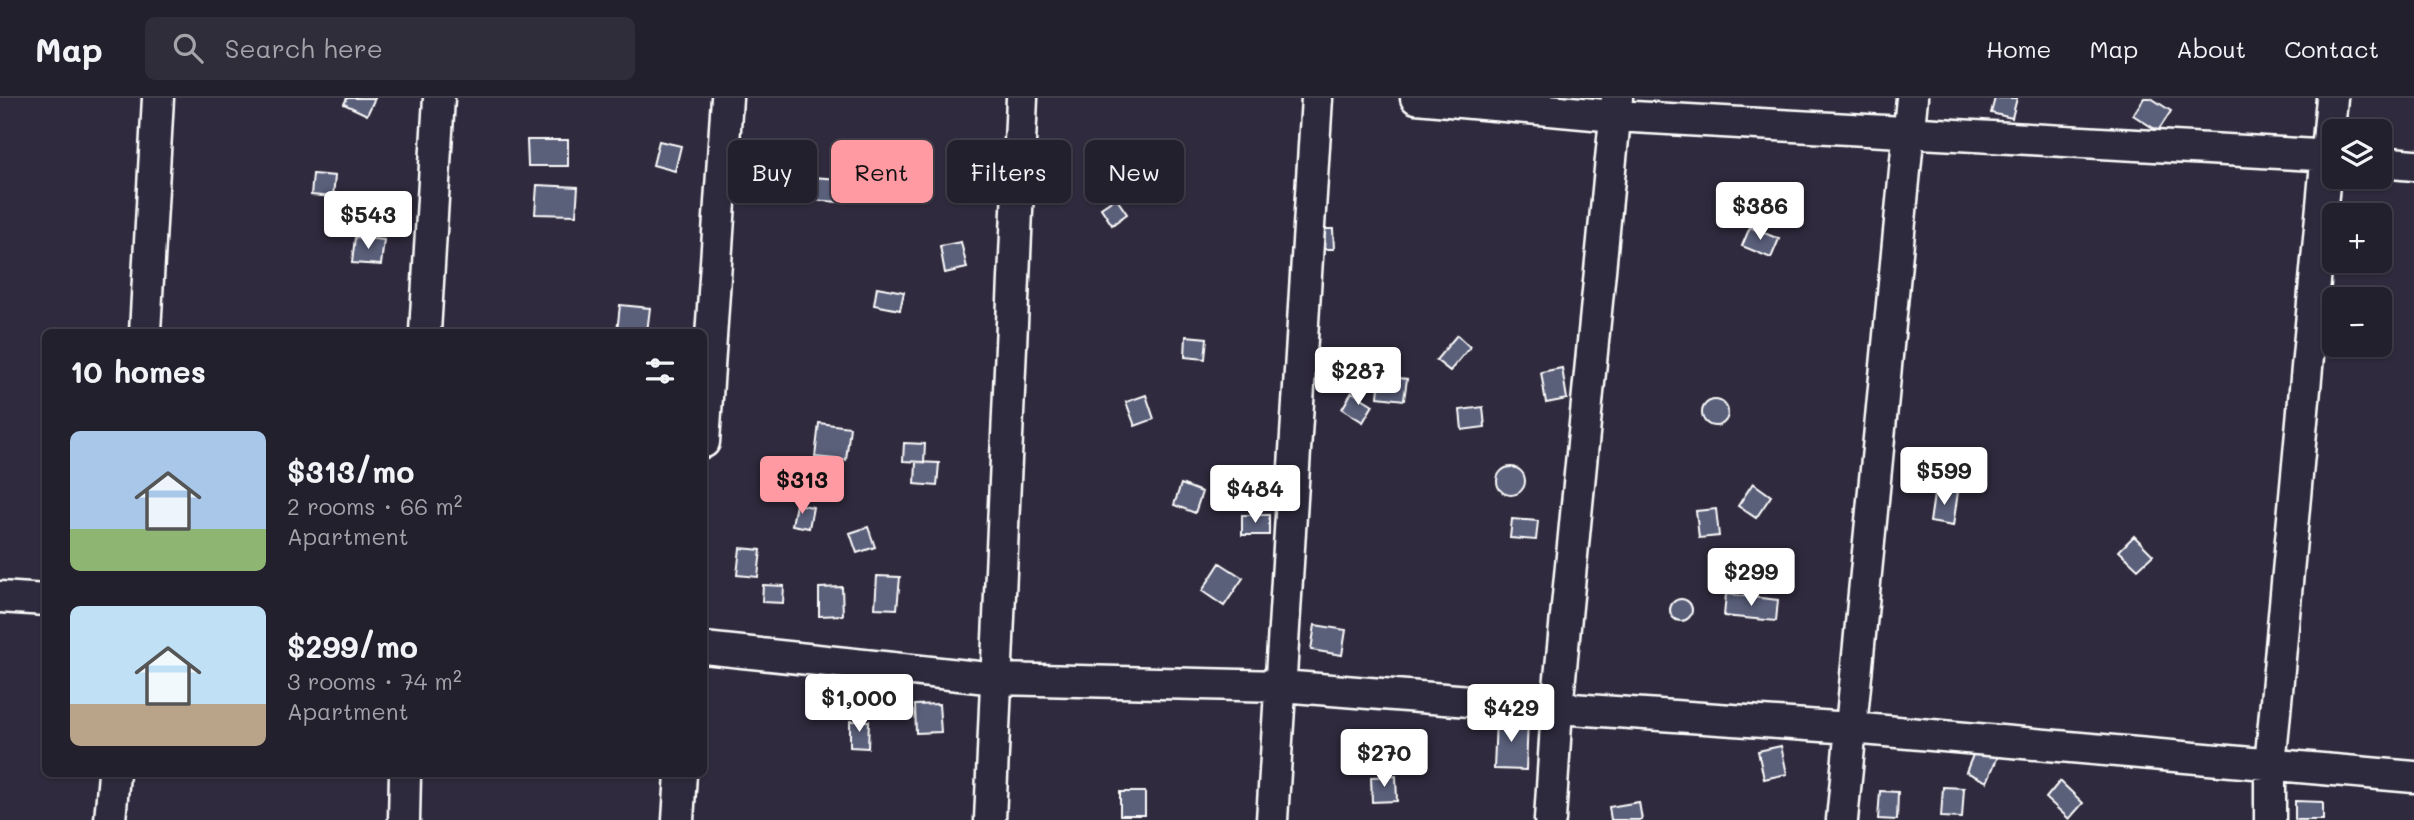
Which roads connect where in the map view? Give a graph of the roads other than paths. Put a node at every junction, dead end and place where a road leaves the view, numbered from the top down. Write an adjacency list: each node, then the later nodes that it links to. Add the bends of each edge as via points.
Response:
1 (158, 98): 16 (street)
2 (439, 98): 17 (street)
3 (727, 98): 18 (street)
4 (1022, 98): 22 (street)
5 (1317, 98): 23 (street)
6 (1416, 98): 9 (street)
7 (1912, 98): 11 (street)
8 (2332, 98): 10 (street)
9 (1616, 107): 11 (street); 24 (street)
10 (2332, 119)
11 (1910, 133): 12 (street); 25 (street)
12 (2322, 156)
13 (2392, 163): 14 (street)
14 (2414, 165)
15 (2328, 189): 26 (street)
16 (145, 329)
17 (425, 329)
18 (707, 397)
19 (0, 597): 20 (street)
20 (42, 600)
21 (707, 648): 22 (street)
22 (997, 679): 23 (street); 34 (street)
23 (1281, 686): 24 (street); 35 (street)
24 (1557, 708): 25 (street); 36 (street)
25 (1851, 728): 26 (street); 37 (street)
26 (2270, 766): 30 (street); 38 (street)
27 (114, 777): 31 (street)
28 (405, 777): 32 (street)
29 (681, 777): 33 (street)
30 (2414, 777)
31 (110, 820)
32 (404, 820)
33 (678, 820)
34 (990, 820)
35 (1272, 820)
36 (1550, 820)
37 (1842, 820)
38 (2270, 820)

